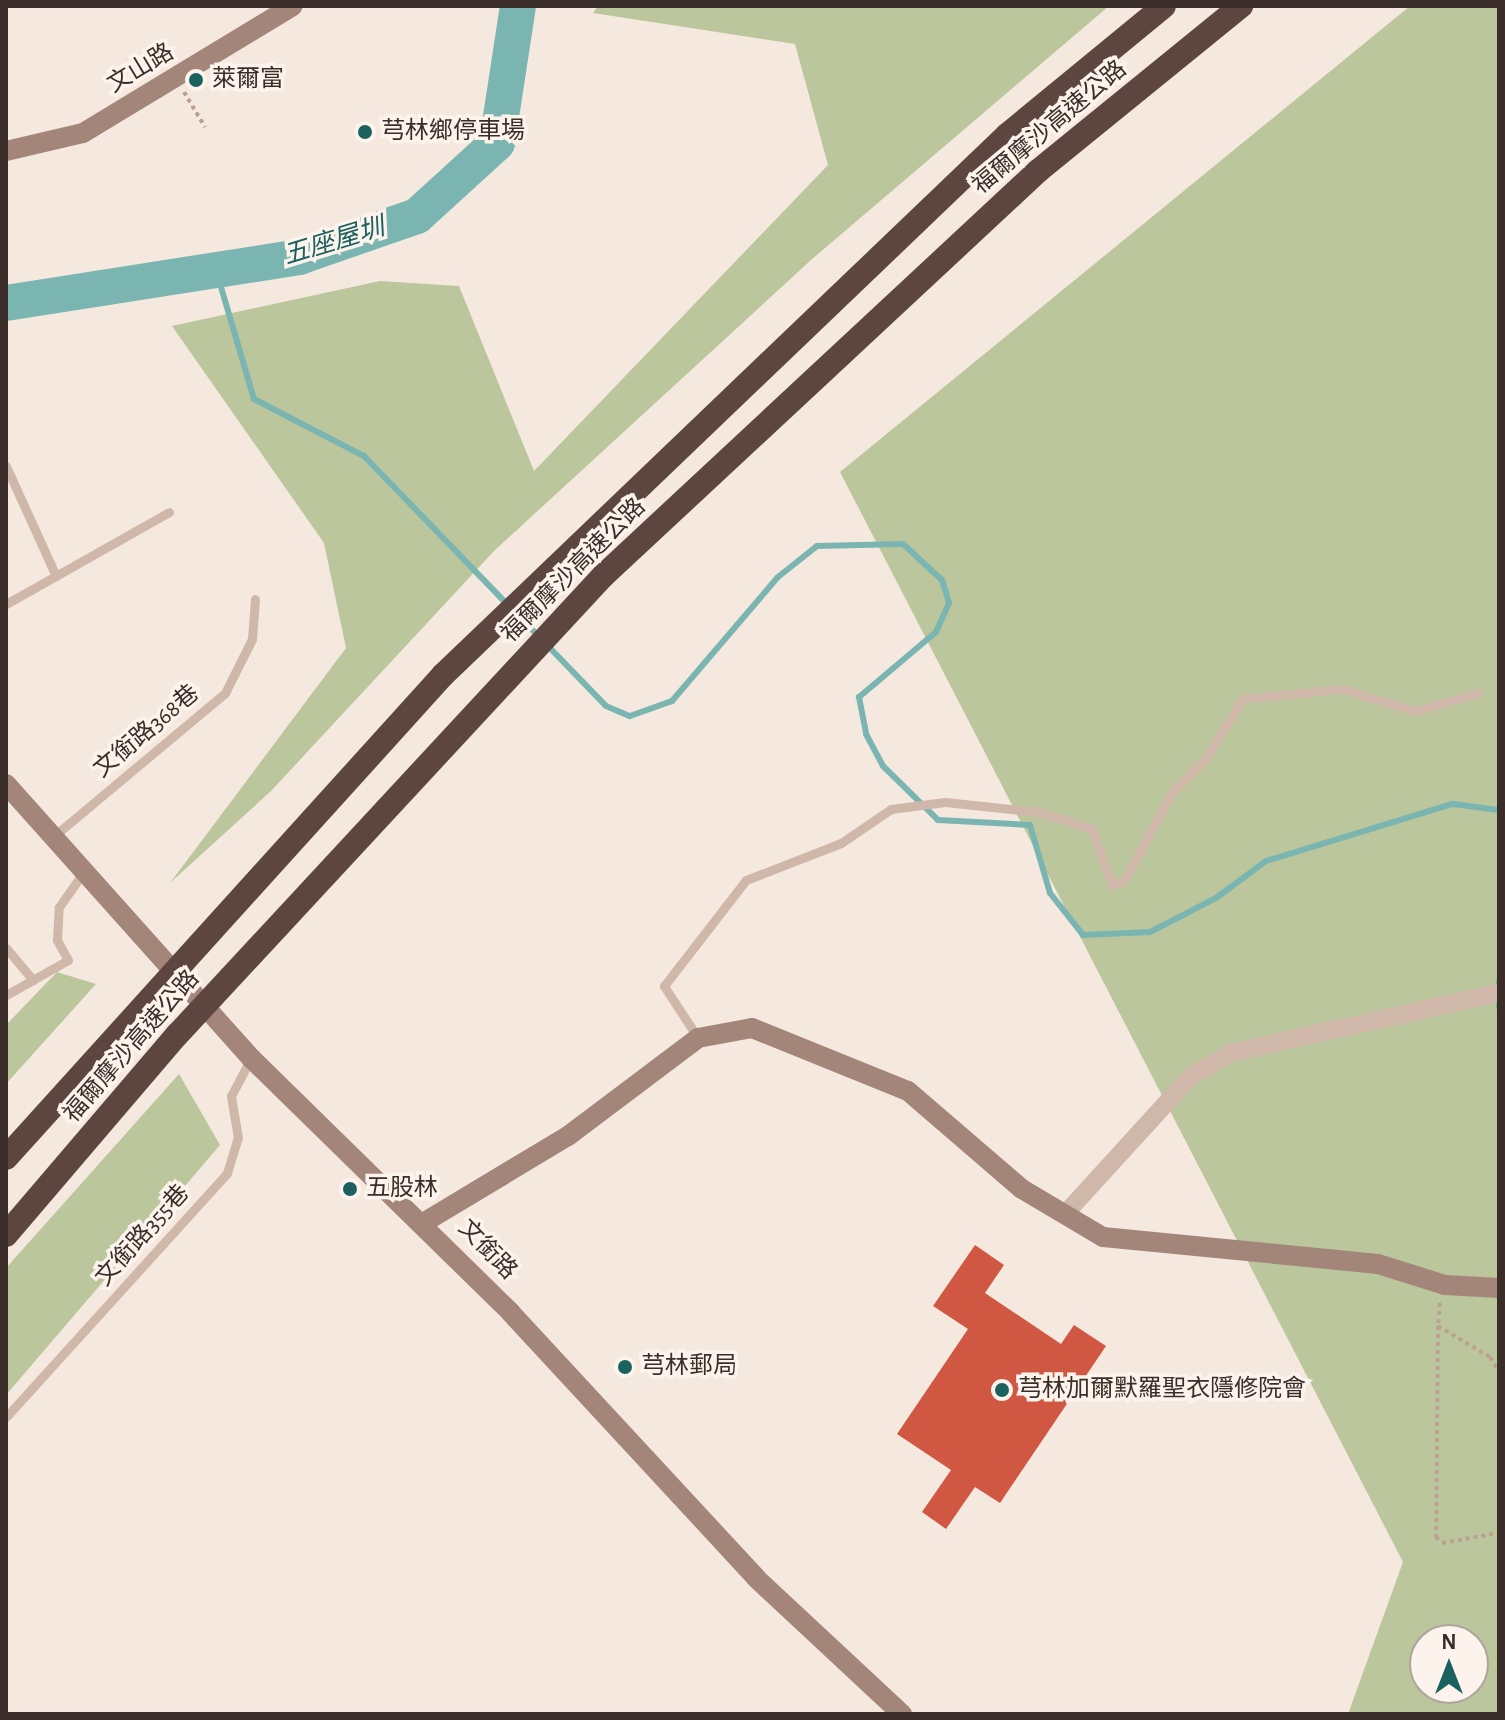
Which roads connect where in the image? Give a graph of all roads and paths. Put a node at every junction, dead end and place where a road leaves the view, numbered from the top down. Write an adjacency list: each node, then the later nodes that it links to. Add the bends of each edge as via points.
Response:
1 (293, 6): 4 (street, 文山路)
2 (1164, 6): 22 (highway, 福爾摩沙高速公路, via 1007,135 443,675)
3 (1241, 6): 25 (highway, 福爾摩沙高速公路, via 1038,171 603,576 177,1035)
4 (176, 79): 5 (path); 6 (street, 文山路, via 83,133)
5 (205, 127)
6 (6, 151)
7 (6, 466): 9 (lane)
8 (169, 512): 9 (lane)
9 (56, 576): 11 (lane)
10 (255, 599): 14 (lane, 文銜路368巷, via 252,639 225,693)
11 (6, 604)
12 (1477, 693): 20 (lane, via 1416,711 1341,689 1242,699 1206,758 1172,792 1124,881 1112,886 1092,829 1039,812 945,802 891,809 841,843 746,880 664,986)
13 (6, 784): 14 (street, 文銜路)
14 (54, 836): 15 (street, 文銜路)
15 (85, 871): 17 (lane, via 59,907 57,940 68,960); 21 (street, 文銜路)
16 (6, 948): 17 (lane)
17 (33, 980): 19 (lane)
18 (1499, 993): 23 (street, via 1230,1053 1189,1078)
19 (6, 995)
20 (698, 1038): 23 (street, via 752,1028 908,1091 1022,1189); 24 (street, via 568,1136)
21 (251, 1058): 24 (street, 文銜路); 30 (lane, 文銜路355巷, via 231,1096 238,1138 227,1173)
22 (6, 1158)
23 (1065, 1214): 26 (street, via 1103,1237 1378,1264)
24 (423, 1223): 32 (street, 文銜路, via 756,1578)
25 (6, 1235)
26 (1445, 1285): 27 (street); 28 (path)
27 (1499, 1288)
28 (1438, 1326): 29 (path, via 1490,1357); 31 (path, via 1436,1537 1442,1543)
29 (1499, 1372)
30 (6, 1417)
31 (1499, 1533)
32 (902, 1714)

